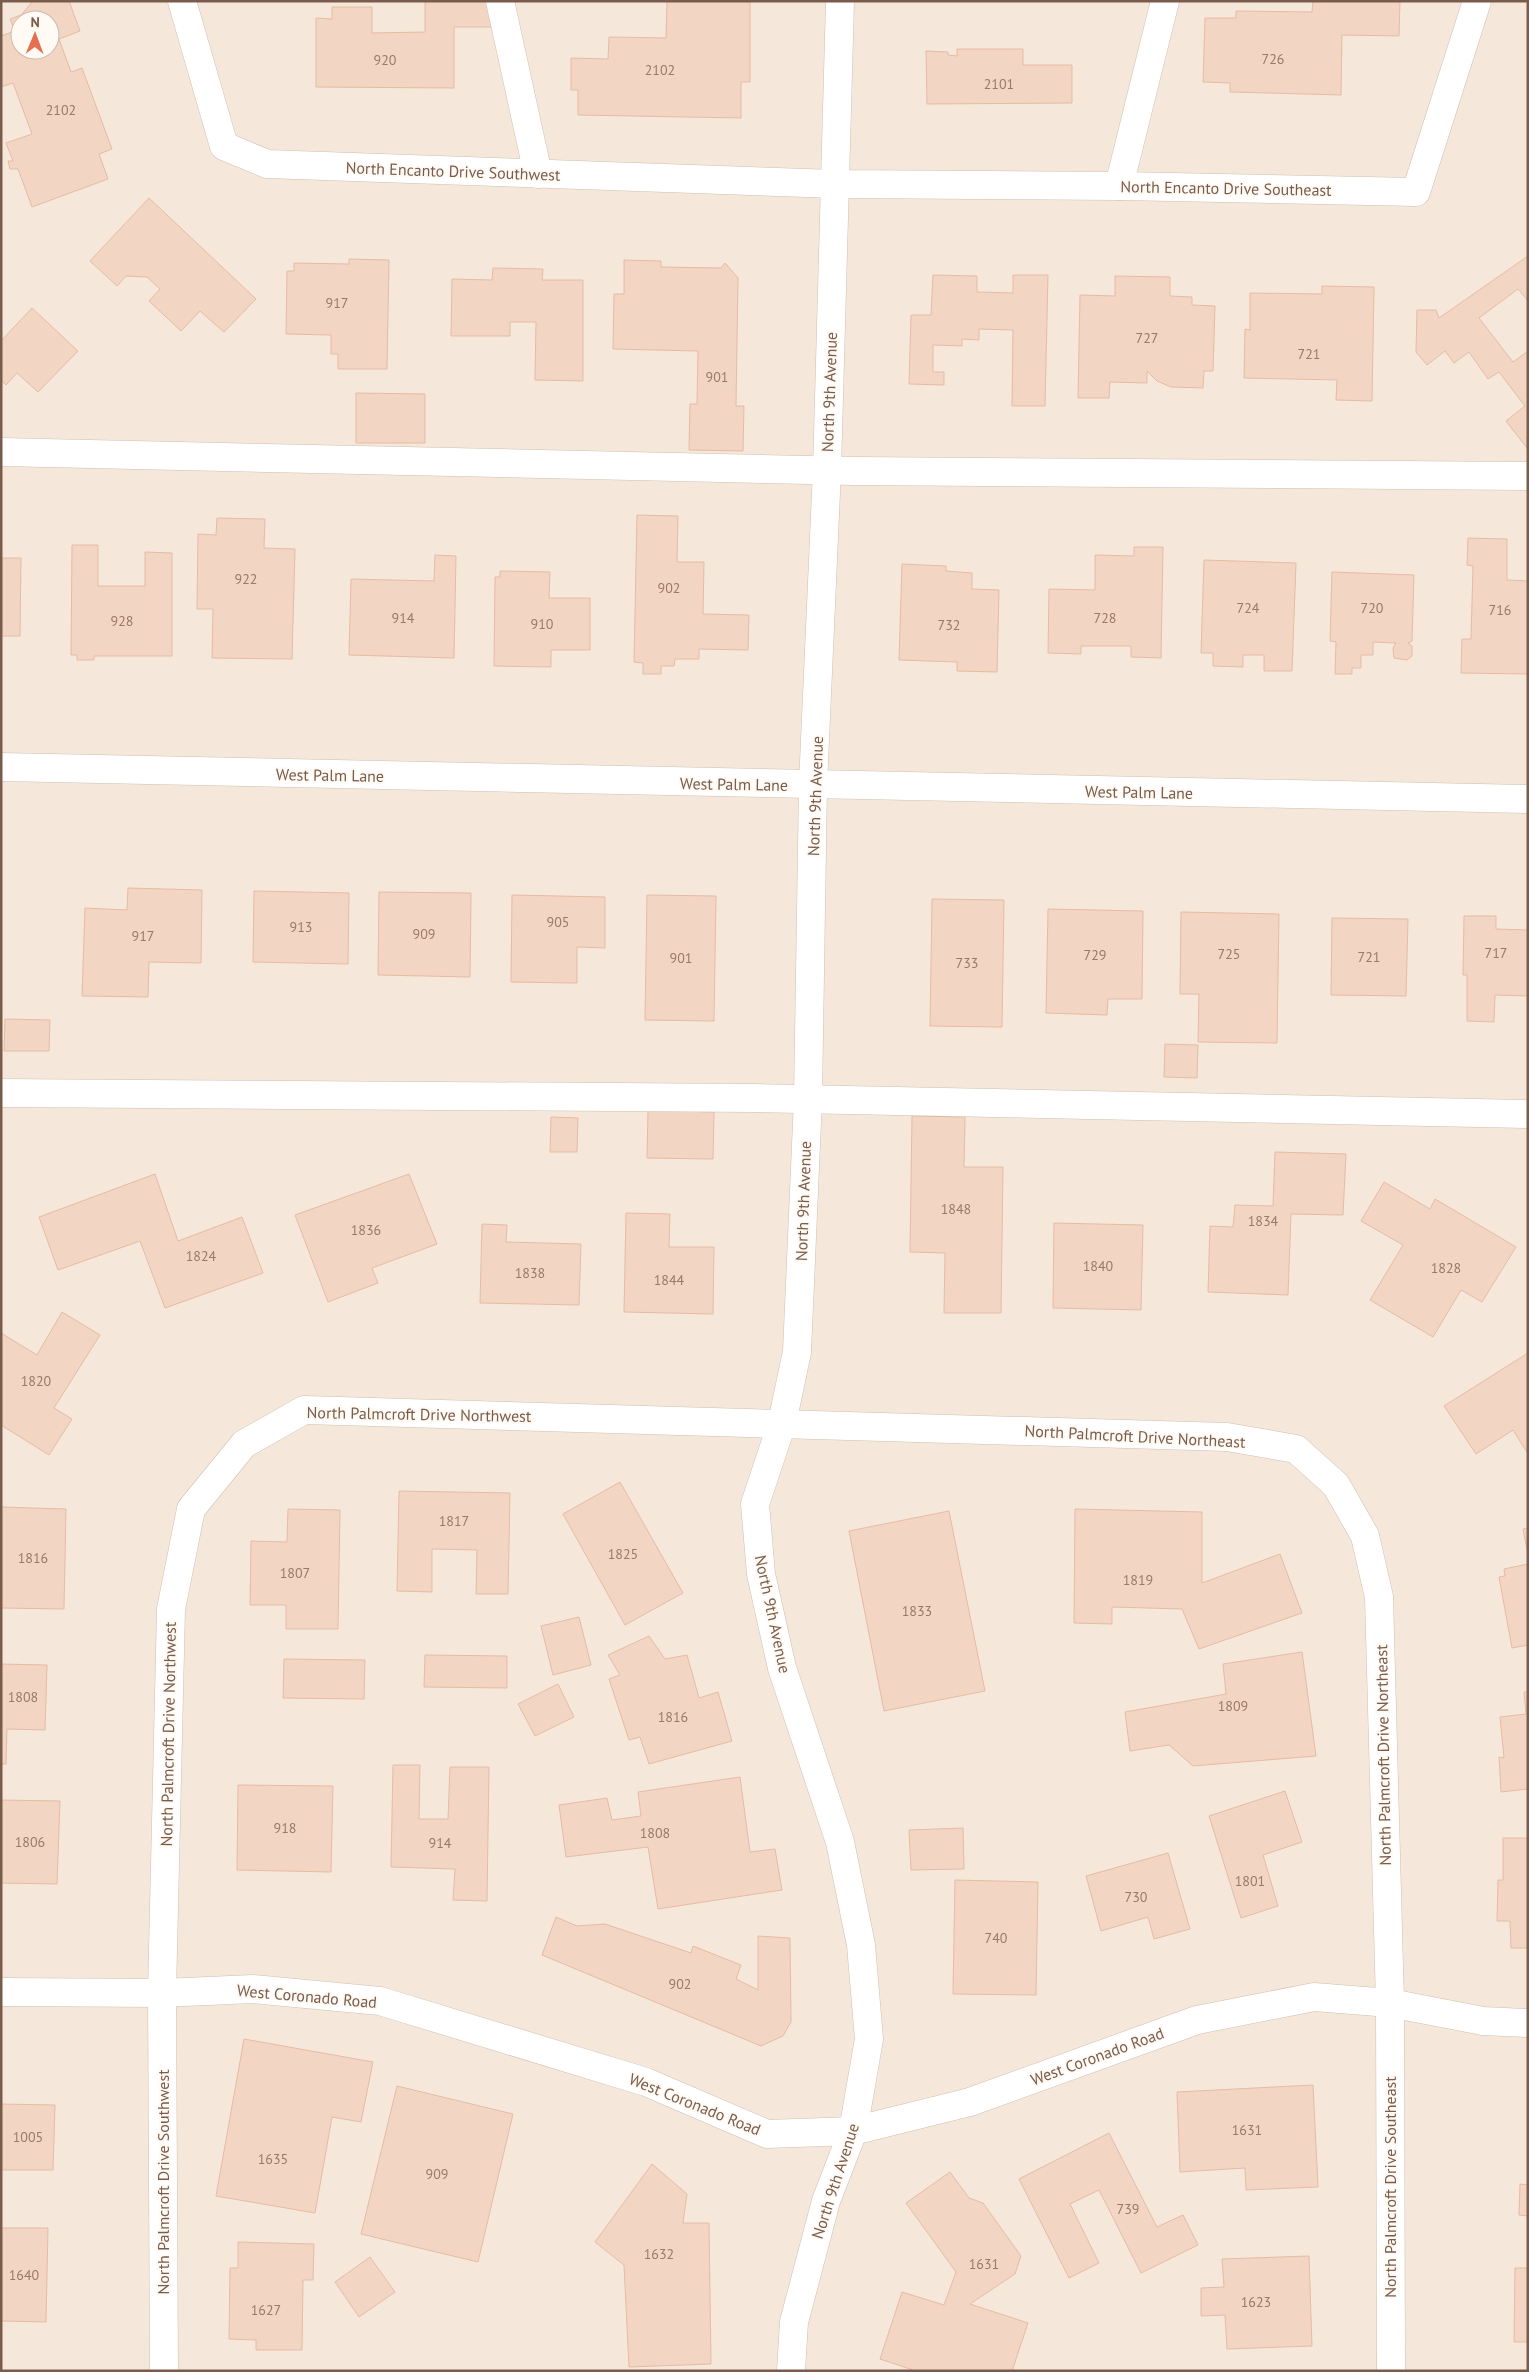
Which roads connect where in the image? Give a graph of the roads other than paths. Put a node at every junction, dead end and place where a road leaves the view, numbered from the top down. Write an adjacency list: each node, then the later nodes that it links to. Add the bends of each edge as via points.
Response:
1 (182, 1): 6 (street, North Encanto Drive Southwest, via 224,146 267,164)
2 (500, 1): 6 (street)
3 (840, 1): 7 (street, North 9th Avenue)
4 (1165, 1): 8 (street)
5 (1477, 1): 8 (street, North Encanto Drive Southeast, via 1416,192)
6 (538, 174): 7 (street, North Encanto Drive Southwest)
7 (836, 184): 8 (street, North Encanto Drive Southeast); 10 (street, North 9th Avenue)
8 (1119, 186)
9 (1, 452): 10 (street)
10 (827, 470): 11 (street); 13 (street, North 9th Avenue)
11 (1528, 476)
12 (1, 767): 13 (street, West Palm Lane)
13 (813, 785): 14 (street, West Palm Lane); 16 (street, North 9th Avenue)
14 (1528, 799)
15 (1, 1093): 16 (street)
16 (808, 1099): 17 (street); 18 (street, North 9th Avenue, via 797,1352)
17 (1528, 1114)
18 (782, 1422): 20 (street, North Palmcroft Drive Northwest, via 304,1410 244,1444 191,1509 171,1609); 21 (street, North Palmcroft Drive Northeast, via 1227,1437 1296,1449 1336,1485 1365,1536 1379,1597); 23 (street, North 9th Avenue, via 755,1504 761,1574 782,1668 840,1842 861,1945 869,2039)
19 (1, 1992): 20 (street, West Coronado Road)
20 (162, 1992): 23 (street, West Coronado Road, via 253,1989 380,2001 646,2082 767,2134); 24 (street, North Palmcroft Drive Southwest)
21 (1390, 2003): 22 (street, West Coronado Road, via 1483,2020); 23 (street, West Coronado Road, via 1314,1997 1196,2020 970,2102); 26 (street, North Palmcroft Drive Southeast)
22 (1528, 2023)
23 (853, 2131): 25 (street, North 9th Avenue, via 826,2200 794,2322)
24 (164, 2371)
25 (791, 2371)
26 (1391, 2371)

